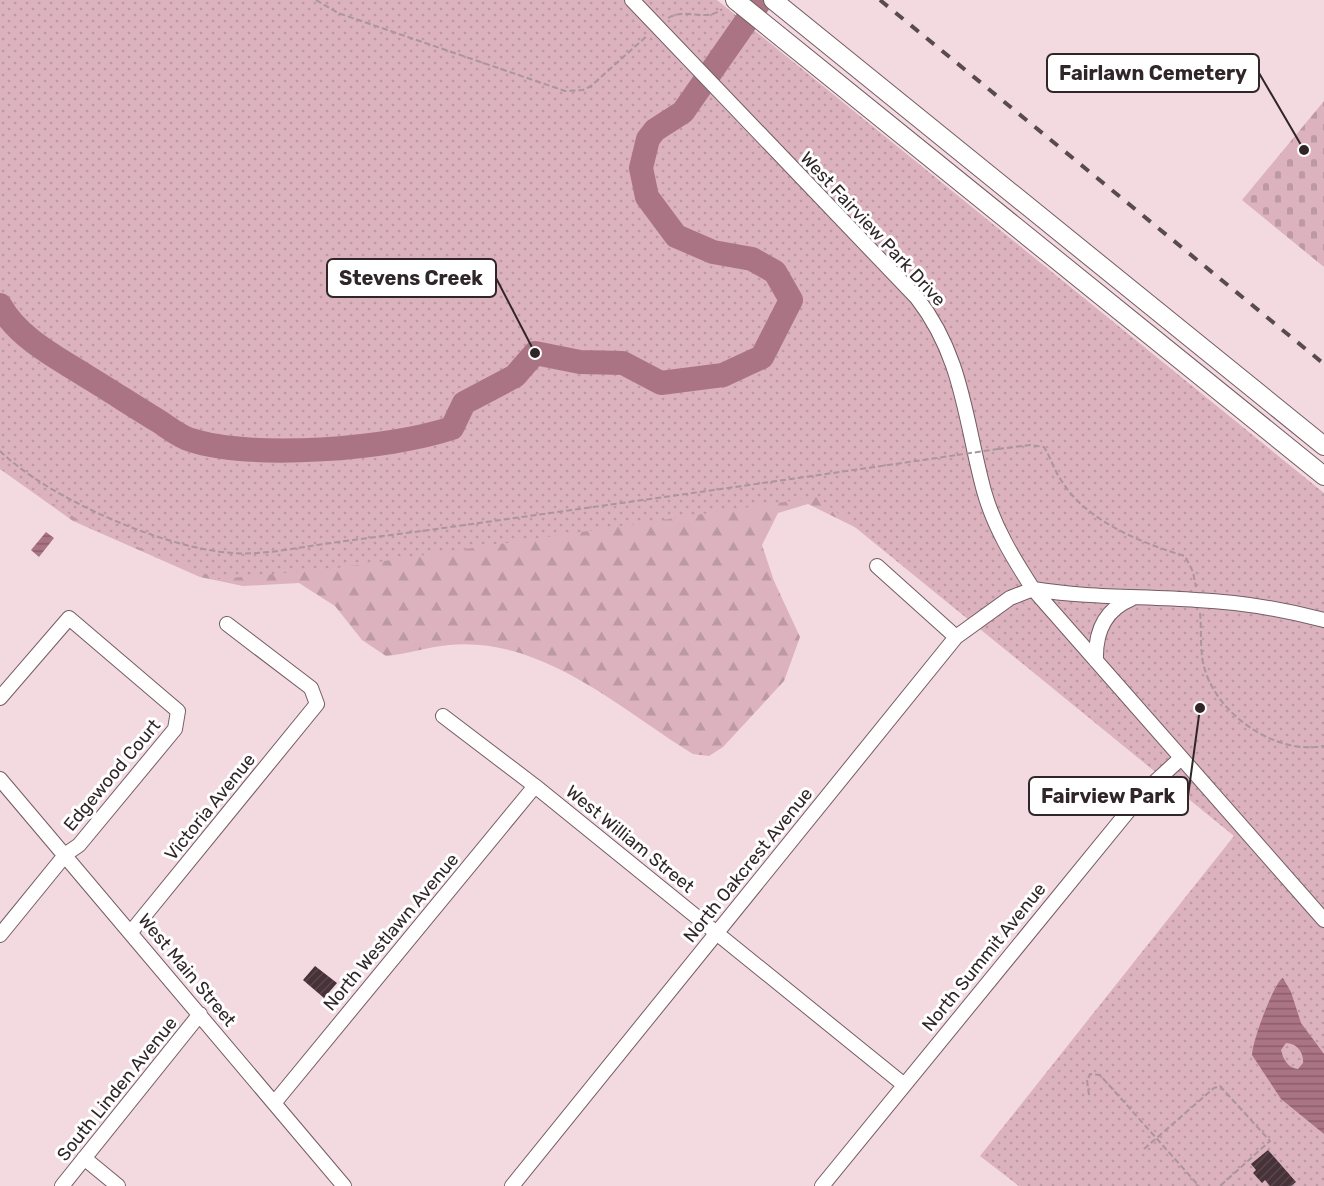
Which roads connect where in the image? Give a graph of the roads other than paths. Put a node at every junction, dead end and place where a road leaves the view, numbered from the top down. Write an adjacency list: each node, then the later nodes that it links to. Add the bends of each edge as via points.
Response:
1 (632, 0): 7 (street, West Fairview Park Drive, via 931,316 965,398 993,518 1007,549)
2 (773, 0): 4 (main road)
3 (730, 3): 5 (main road, via 810,60)
4 (1324, 446)
5 (1324, 476)
6 (877, 566): 11 (street)
7 (1033, 589): 8 (street); 11 (street, North Oakcrest Avenue, via 1010,598); 12 (street, West Fairview Park Drive)
8 (1133, 598): 9 (street, via 1246,604); 12 (street, via 1114,609 1101,626)
9 (1324, 620)
10 (227, 624): 20 (street, Victoria Avenue, via 311,688 317,704)
11 (956, 637): 21 (street, North Oakcrest Avenue)
12 (1096, 661): 15 (street, West Fairview Park Drive)
13 (0, 698): 18 (street, Edgewood Court, via 69,618 178,711 175,729 79,845)
14 (442, 716): 17 (street, West William Street)
15 (1181, 758): 19 (street, West Fairview Park Drive); 24 (street, North Summit Avenue, via 1143,793)
16 (0, 778): 18 (street, West Main Street)
17 (535, 786): 21 (street, West William Street); 25 (street, North Westlawn Avenue)
18 (66, 854): 20 (street, West Main Street); 22 (street)
19 (1324, 920)
20 (131, 932): 23 (street, West Main Street)
21 (717, 932): 24 (street, West William Street); 30 (street, North Oakcrest Avenue)
22 (0, 935)
23 (200, 1014): 25 (street, West Main Street); 26 (street, South Linden Avenue)
24 (903, 1084): 31 (street, North Summit Avenue)
25 (275, 1101): 29 (street, West Main Street)
26 (84, 1158): 27 (street, South Linden Avenue); 28 (street)
27 (62, 1186)
28 (118, 1186)
29 (344, 1186)
30 (512, 1186)
31 (822, 1186)

